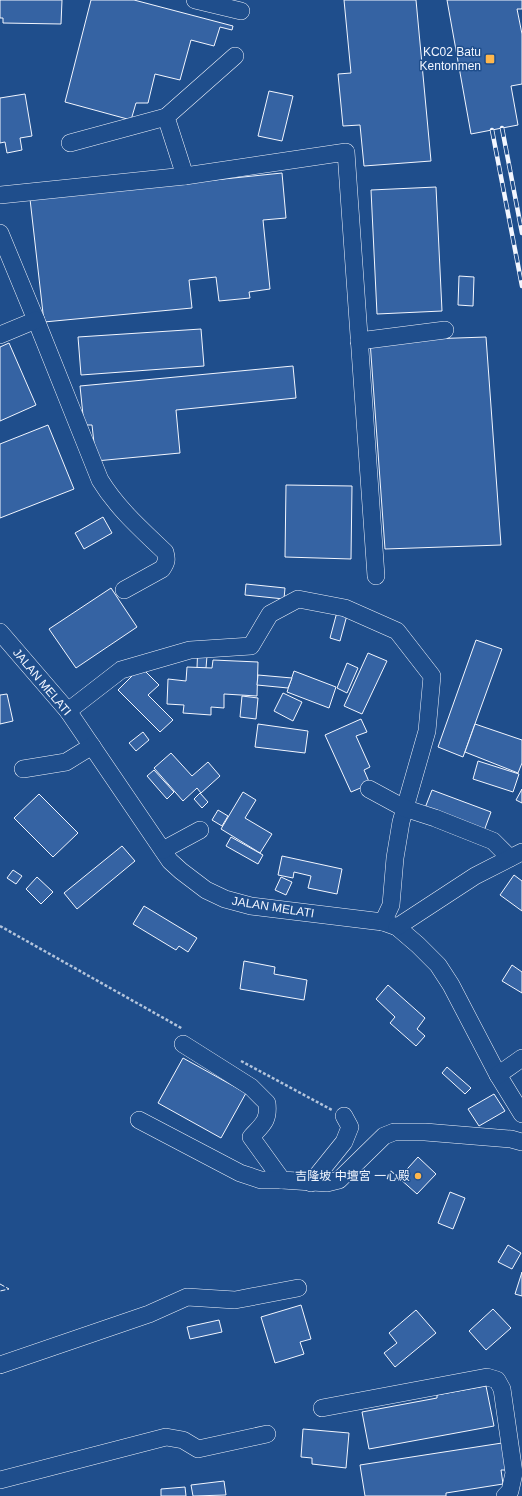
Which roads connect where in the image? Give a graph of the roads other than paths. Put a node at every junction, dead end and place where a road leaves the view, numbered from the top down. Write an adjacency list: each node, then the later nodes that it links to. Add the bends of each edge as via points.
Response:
1 (195, 0): 2 (street)
2 (241, 12)
3 (236, 56): 4 (street)
4 (166, 117): 5 (street); 6 (street)
5 (70, 143)
6 (186, 176): 7 (street); 12 (street, via 346,152)
7 (0, 195)
8 (0, 233): 9 (street)
9 (36, 320): 11 (street); 14 (street, via 100,480 125,515 165,552 167,558 162,569)
10 (445, 330): 12 (street)
11 (0, 335)
12 (359, 341): 13 (street)
13 (376, 576)
14 (124, 590)
15 (0, 632): 16 (street, JALAN MELATI)
16 (68, 711): 17 (street, JALAN MELATI); 20 (street, via 121,670 190,650 250,646 270,614 298,599 345,608 398,631 432,676 427,731)
17 (92, 746): 18 (street, via 66,762); 22 (street, JALAN MELATI)
18 (23, 769)
19 (369, 789): 20 (street)
20 (404, 808): 23 (street, via 492,841); 24 (street, via 395,858)
21 (200, 830): 22 (street)
22 (163, 850): 24 (street, JALAN MELATI, via 181,871 206,890 225,899 251,906)
23 (516, 855): 24 (street)
24 (390, 925): 27 (street, via 418,945 438,965)
25 (183, 1037): 32 (street, via 251,1087 267,1103 266,1122 251,1137)
26 (522, 1058): 27 (street)
27 (498, 1075): 28 (street)
28 (522, 1114)
29 (344, 1116): 33 (street, via 350,1127 344,1142)
30 (139, 1120): 32 (street, via 240,1173 261,1180)
31 (522, 1142): 33 (street, via 425,1132 394,1132 384,1136 339,1180)
32 (282, 1180): 33 (street)
33 (311, 1183)
34 (298, 1288): 35 (street, via 235,1300 187,1297 150,1314)
35 (0, 1365)
36 (322, 1408): 39 (street, via 487,1377 497,1380 502,1389 514,1473 510,1491)
37 (267, 1434): 38 (street, via 198,1449 183,1440 166,1437)
38 (0, 1480)
39 (506, 1496)

